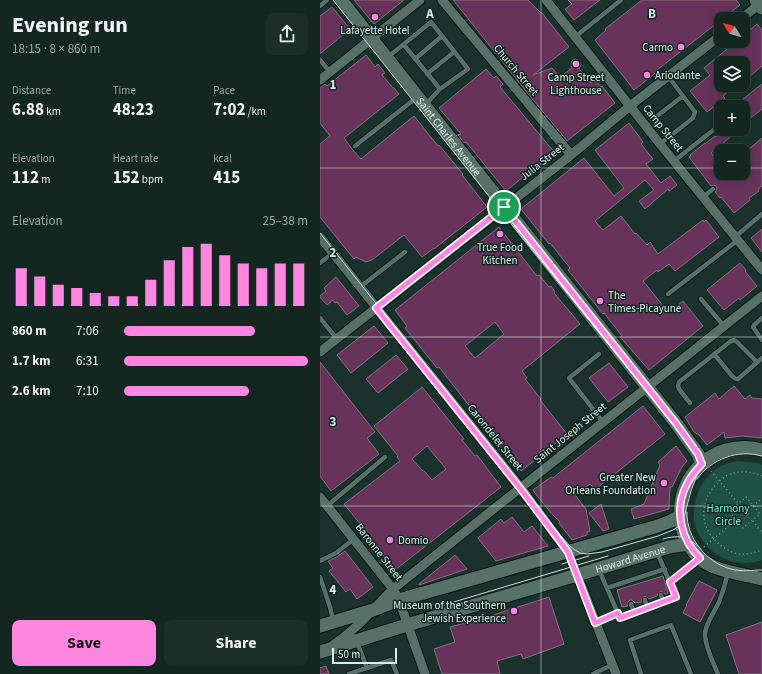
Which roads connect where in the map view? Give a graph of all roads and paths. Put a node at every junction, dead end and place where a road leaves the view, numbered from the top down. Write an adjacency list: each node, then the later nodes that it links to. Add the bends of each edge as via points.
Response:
1 (327, 0): 8 (lane)
2 (341, 0): 12 (main road, Saint Charles Avenue)
3 (420, 0): 12 (street)
4 (442, 0): 31 (street, Church Street)
5 (546, 0): 11 (street, Camp Street)
6 (621, 0): 11 (lane)
7 (760, 4): 9 (street)
8 (320, 6)
9 (750, 12)
10 (442, 36): 14 (lane, via 431,22); 15 (lane); 17 (lane)
11 (575, 37): 26 (street, Camp Street)
12 (372, 39): 16 (main road, Saint Charles Avenue); 19 (street)
13 (714, 40): 21 (street, Julia Street)
14 (404, 45): 16 (lane); 17 (lane)
15 (454, 52): 20 (lane); 23 (lane, via 468,69)
16 (387, 58): 25 (main road, Saint Charles Avenue)
17 (415, 59): 20 (lane)
18 (320, 60): 19 (lane)
19 (330, 72): 22 (street)
20 (427, 74): 23 (lane)
21 (668, 76): 24 (lane); 26 (street, Julia Street)
22 (320, 80)
23 (440, 89): 25 (lane)
24 (683, 96): 27 (lane); 29 (lane, via 695,112 693,118)
25 (421, 101): 30 (lane); 35 (main road, Saint Charles Avenue)
26 (630, 106): 29 (street, Camp Street); 31 (street, Julia Street)
27 (657, 116)
28 (714, 130): 32 (lane)
29 (660, 144): 32 (street, Camp Street)
30 (355, 146)
31 (571, 155): 35 (street, Julia Street)
32 (674, 161): 34 (street, Camp Street)
33 (713, 189): 34 (lane)
34 (703, 197): 38 (street, Camp Street)
35 (504, 207): 47 (street, Julia Street); 58 (main road, Saint Charles Avenue)
36 (762, 214): 38 (lane)
37 (320, 237): 40 (street, Carondelet Street)
38 (737, 238): 42 (street, Camp Street); 44 (lane)
39 (405, 252): 43 (lane)
40 (333, 253): 41 (lane); 43 (street, Carondelet Street)
41 (320, 263)
42 (762, 270)
43 (360, 287): 47 (street, Carondelet Street)
44 (668, 294)
45 (762, 296): 50 (street, Saint Joseph Street)
46 (701, 299): 50 (lane)
47 (376, 308): 51 (street, Julia Street); 66 (street, Carondelet Street)
48 (320, 318): 51 (lane)
49 (762, 318): 52 (lane, via 753,328)
50 (724, 326): 58 (street, Saint Joseph Street)
51 (337, 339): 53 (street, Julia Street)
52 (762, 340)
53 (320, 352)
54 (599, 354): 60 (lane, via 569,378)
55 (714, 354): 57 (lane, via 734,340); 57 (lane, via 736,379); 59 (lane, via 679,382 678,389)
56 (762, 358): 57 (lane)
57 (757, 362)
58 (648, 387): 60 (street, Saint Joseph Street); 63 (main road, Saint Charles Avenue)
59 (690, 403)
60 (603, 422): 66 (street, Saint Joseph Street)
61 (762, 450): 63 (main road, via 744,448 722,452 711,457)
62 (385, 458): 70 (lane)
63 (707, 467): 65 (path); 72 (main road, via 692,474 685,487)
64 (762, 476): 65 (path, via 742,472 730,474)
65 (720, 480): 69 (path); 77 (path, via 710,491 705,503 704,516)
66 (520, 488): 81 (street, Carondelet Street); 94 (street, Saint Joseph Street)
67 (320, 497): 70 (street, Baronne Street)
68 (762, 498): 71 (path)
69 (738, 504): 71 (path, via 746,497); 73 (path, via 729,511)
70 (327, 506): 76 (street, Baronne Street)
71 (753, 506): 74 (path, via 760,514)
72 (680, 516): 78 (main road); 81 (main road, via 658,526)
73 (736, 520): 74 (path, via 744,528); 77 (path)
74 (753, 521): 75 (path)
75 (762, 532)
76 (354, 539): 83 (lane); 94 (street, Baronne Street)
77 (713, 539): 79 (path, via 724,549 738,554 752,554); 82 (path)
78 (688, 544): 80 (main road, Howard Avenue); 82 (main road, via 695,554)
79 (762, 550)
80 (657, 551): 84 (main road, Howard Avenue); 85 (lane)
81 (568, 552): 88 (street, Carondelet Street); 94 (main road)
82 (702, 552): 86 (main road, via 704,562); 92 (lane)
83 (320, 561)
84 (598, 569): 88 (main road, Howard Avenue); 93 (lane)
85 (665, 569): 92 (lane); 93 (lane, via 654,576)
86 (728, 572): 89 (main road); 117 (lane, via 719,602 704,635)
87 (762, 572): 89 (main road)
88 (577, 575): 104 (street, Carondelet Street); 105 (main road, Howard Avenue)
89 (748, 576): 91 (main road)
90 (320, 577): 103 (lane)
91 (762, 579)
92 (670, 582): 97 (lane, via 676,597)
93 (607, 588): 101 (lane)
94 (396, 595): 100 (main road); 105 (street, Baronne Street)
95 (660, 595): 97 (lane)
96 (645, 600): 99 (lane)
97 (663, 602): 99 (lane)
98 (631, 604): 102 (lane)
99 (647, 608): 102 (lane)
100 (373, 610): 103 (main road); 108 (street, via 340,640)
101 (618, 613): 102 (lane, via 620,618); 104 (lane)
102 (634, 613)
103 (334, 622): 106 (main road)
104 (595, 623): 110 (street, Carondelet Street)
105 (407, 625): 107 (main road, Howard Avenue); 113 (street, Baronne Street)
106 (320, 626)
107 (356, 640): 108 (main road, Howard Avenue); 109 (lane)
108 (322, 651)
109 (367, 668): 111 (lane); 112 (lane, via 391,660)
110 (614, 670): 114 (lane)
111 (349, 674)
112 (396, 674)
113 (425, 674)
114 (593, 674)
115 (641, 674): 116 (lane, via 630,640 671,625)
116 (691, 674)
117 (718, 674)

